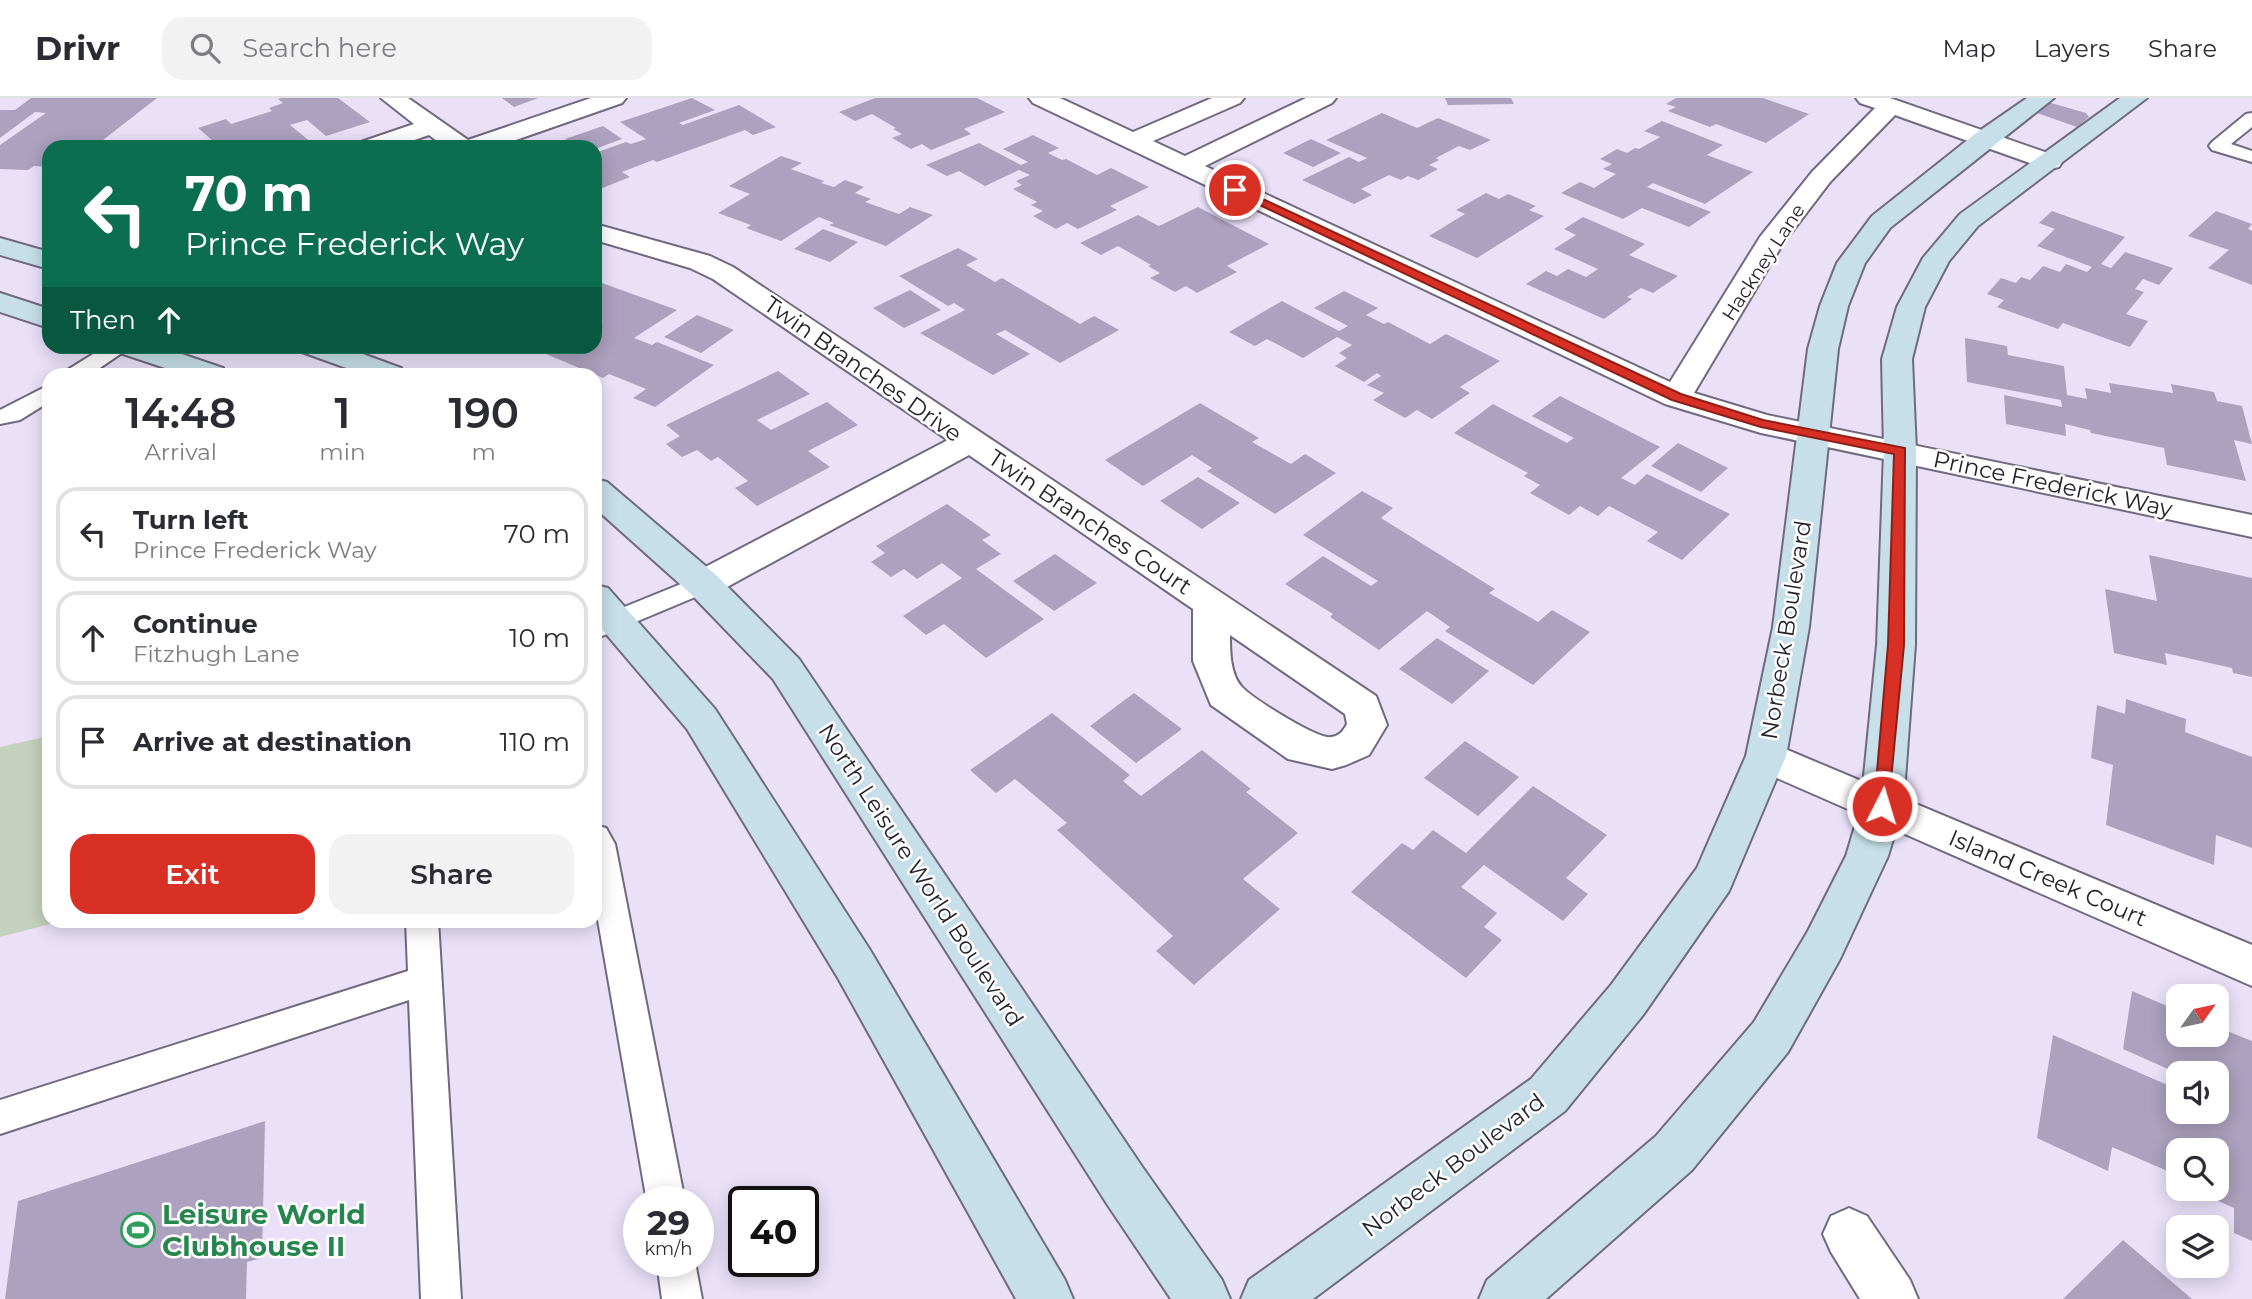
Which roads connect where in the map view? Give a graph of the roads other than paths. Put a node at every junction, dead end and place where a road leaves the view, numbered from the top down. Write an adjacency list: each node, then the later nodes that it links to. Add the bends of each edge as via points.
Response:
1 (393, 98): 10 (street)
2 (614, 98): 14 (street)
3 (1041, 98): 15 (street, Prince Frederick Way)
4 (1232, 98): 15 (street)
5 (1324, 98): 18 (street)
6 (2042, 98): 11 (street, Norbeck Boulevard)
7 (2135, 98): 17 (street)
8 (1880, 102): 11 (street); 31 (street, Hackney Lane, via 1770,243)
9 (2252, 118): 16 (lane, via 2218,146)
10 (431, 127): 12 (street); 13 (street)
11 (1984, 139): 17 (street); 33 (street, Norbeck Boulevard, via 1881,222 1850,263 1823,349)
12 (391, 140)
13 (450, 140)
14 (492, 140)
15 (1133, 141): 18 (street, Prince Frederick Way)
16 (2252, 157)
17 (2050, 162): 35 (street, via 1969,220 1937,258 1911,307 1897,359)
18 (1186, 165): 31 (street, Prince Frederick Way)
19 (602, 234): 34 (street, Twin Branches Drive, via 700,261 723,273)
20 (0, 246): 21 (street)
21 (42, 259)
22 (0, 302): 23 (street)
23 (42, 317)
24 (111, 354): 27 (lane)
25 (150, 354): 28 (street)
26 (334, 354): 29 (street)
27 (87, 368)
28 (193, 368)
29 (373, 368)
30 (42, 396): 32 (lane)
31 (1676, 397): 33 (street, Prince Frederick Way, via 1761,423)
32 (0, 417)
33 (1814, 433): 35 (street, Prince Frederick Way); 41 (street, Norbeck Boulevard, via 1791,627)
34 (969, 442): 38 (street, Twin Branches Drive); 39 (street, Twin Branches Court)
35 (1900, 451): 37 (street, Prince Frederick Way); 42 (street, via 1896,645)
36 (602, 496): 38 (street, North Leisure World Boulevard)
37 (2252, 526)
38 (703, 584): 40 (lane); 54 (street, North Leisure World Boulevard, via 786,669)
39 (1211, 603): 39 (street, Twin Branches Court, via 1212,661 1225,695 1302,748 1332,754 1355,744 1367,725 1362,706)
40 (602, 616): 53 (street, via 708,731 854,964)
41 (1766, 756): 42 (street, Island Creek Court); 55 (street, Norbeck Boulevard, via 1714,878 1627,1000 1548,1096)
42 (1882, 806): 45 (street, Island Creek Court); 56 (street, via 1867,856 1771,1037 1674,1153)
43 (602, 855): 48 (lane)
44 (422, 928): 46 (lane)
45 (2252, 966)
46 (423, 981): 47 (lane); 51 (lane)
47 (0, 1117)
48 (663, 1186)
49 (1849, 1234): 57 (street)
50 (678, 1277): 52 (lane)
51 (441, 1299)
52 (682, 1299)
53 (1046, 1299)
54 (1203, 1299)
55 (1268, 1299)
56 (1506, 1299)
57 (1891, 1299)

